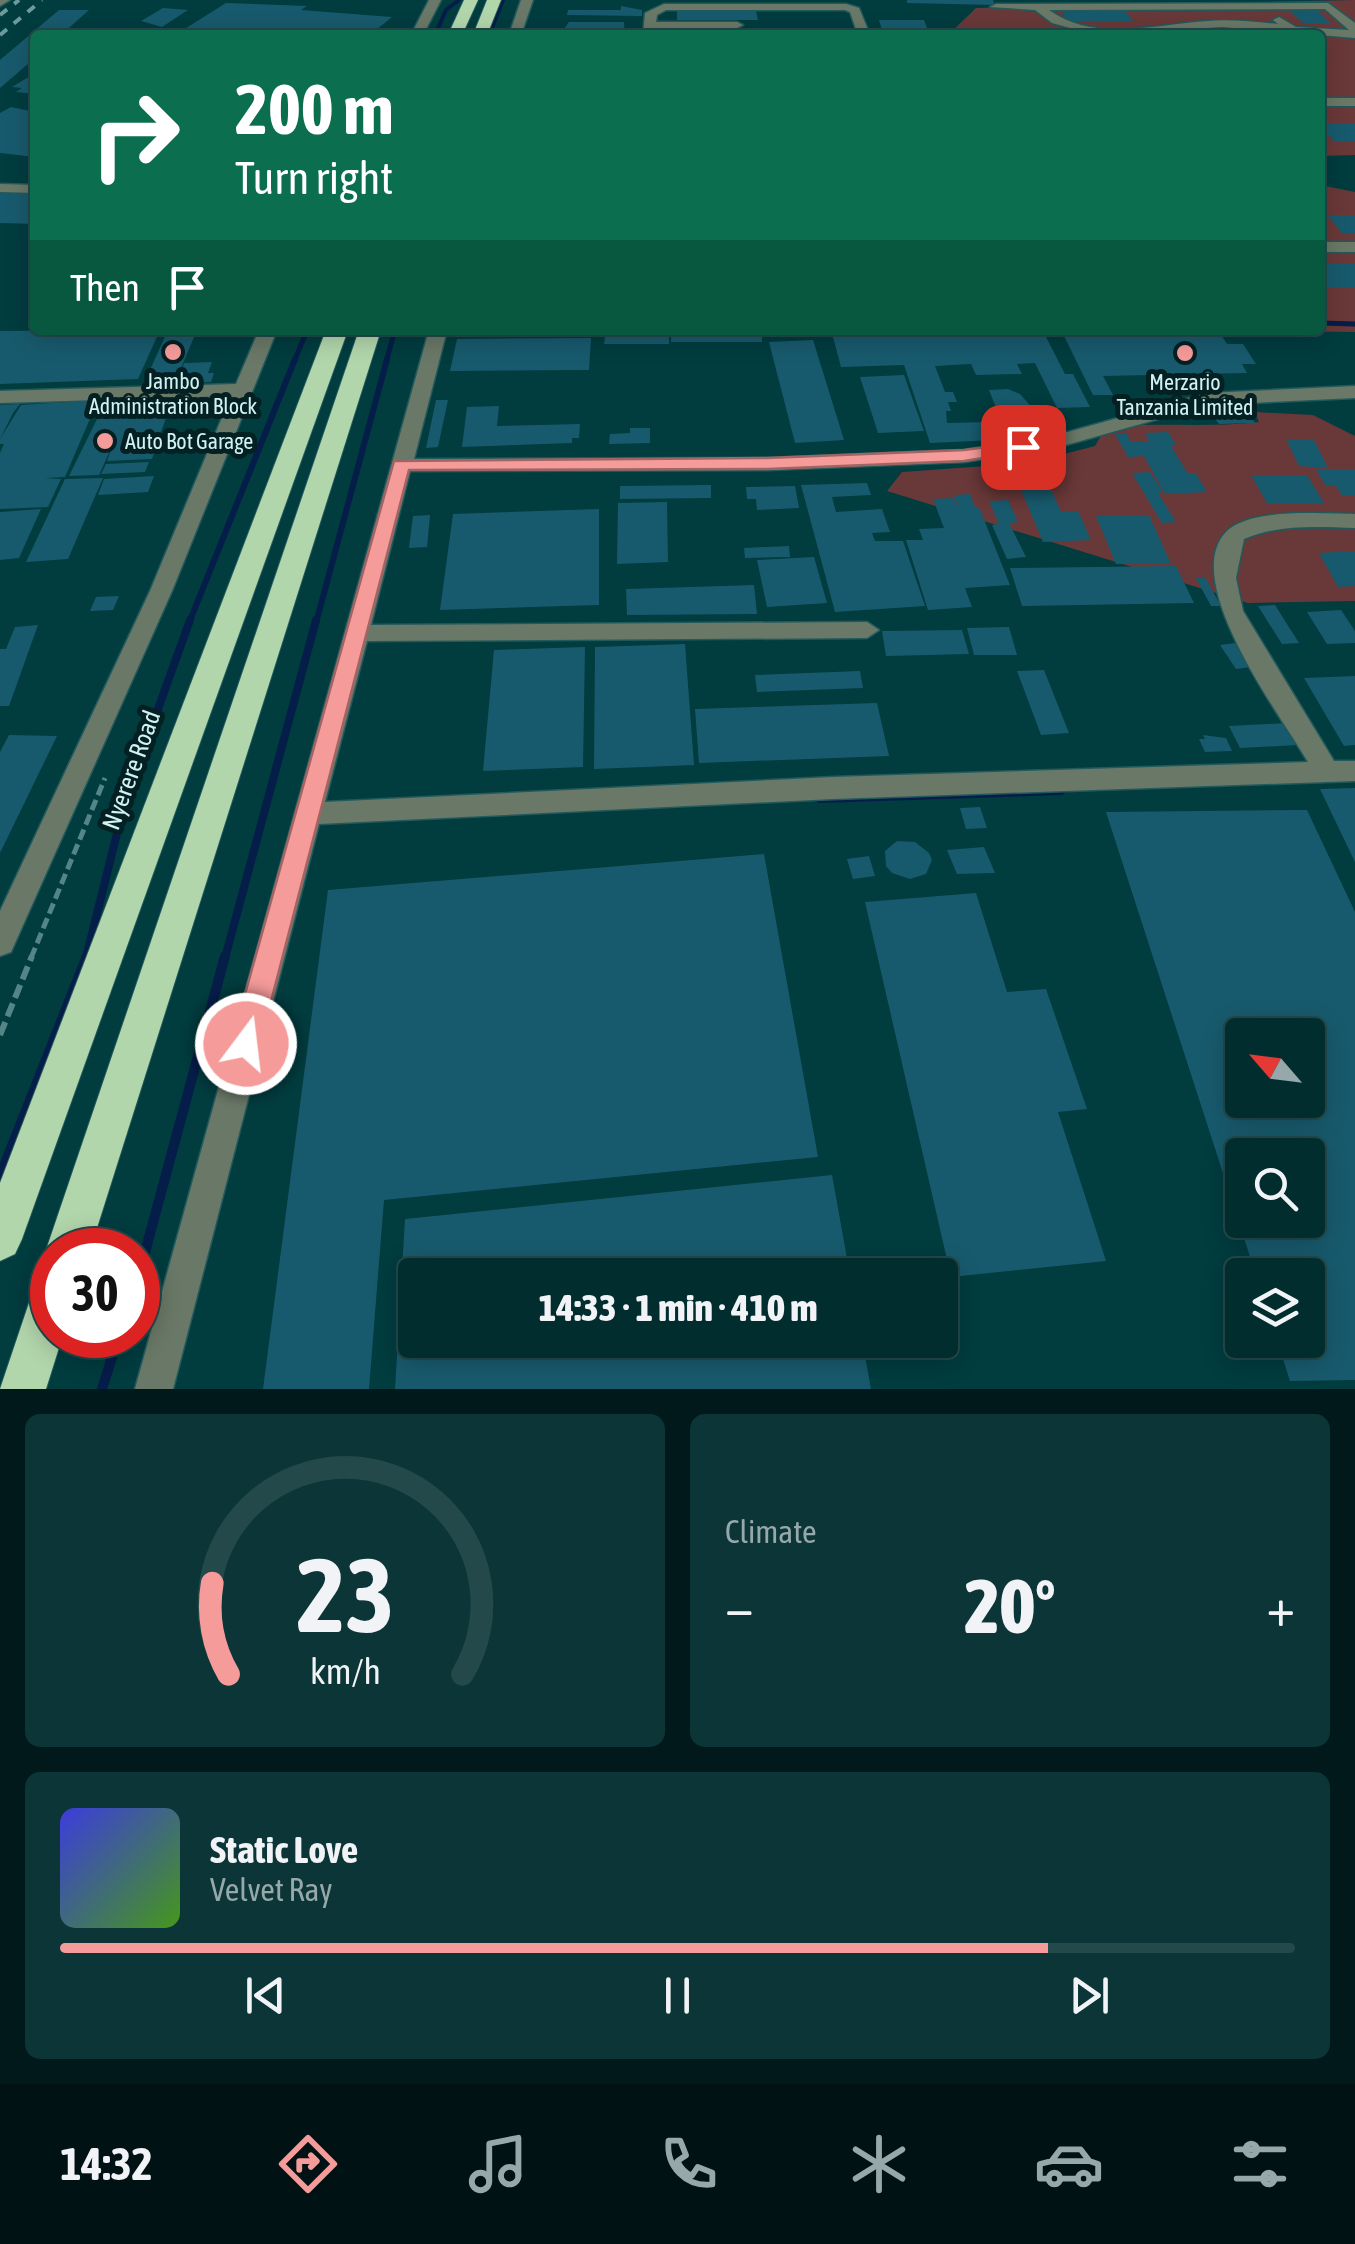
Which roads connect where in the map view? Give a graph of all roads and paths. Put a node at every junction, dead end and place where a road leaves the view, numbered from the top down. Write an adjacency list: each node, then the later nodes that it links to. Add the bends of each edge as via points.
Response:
1 (434, 0): 11 (street)
2 (471, 0): 12 (highway)
3 (494, 0): 9 (highway)
4 (527, 0): 13 (street)
5 (1264, 6): 7 (street); 10 (street); 20 (street, via 1328,6)
6 (996, 7): 7 (street)
7 (1038, 7): 16 (street, via 1064,25)
8 (737, 25): 14 (street)
9 (482, 28)
10 (1290, 29): 17 (street, via 1216,24); 18 (street)
11 (419, 30)
12 (457, 30)
13 (517, 30)
14 (649, 30): 15 (street, via 651,13 664,7 846,7 855,10)
15 (862, 30)
16 (1110, 30)
17 (1146, 30)
18 (1312, 30)
19 (1325, 31): 20 (street)
20 (1355, 32)
21 (1325, 102): 22 (street)
22 (1355, 102)
23 (0, 188): 24 (street)
24 (30, 189)
25 (1325, 247): 26 (street)
26 (1355, 247)
27 (266, 335): 31 (street)
28 (334, 335): 43 (highway, Nyerere Road)
29 (368, 335): 42 (highway)
30 (437, 335): 34 (street)
31 (242, 390): 33 (street); 41 (street, via 161,591)
32 (1355, 392): 34 (street, via 1207,398 1052,443 964,456 768,464)
33 (0, 397)
34 (401, 464): 37 (street)
35 (1355, 521): 39 (street, via 1258,524 1235,536 1228,549 1231,611)
36 (867, 630): 37 (street)
37 (356, 634): 40 (street)
38 (1355, 771): 39 (street)
39 (1327, 772): 40 (street)
40 (307, 814): 46 (street)
41 (0, 942)
42 (75, 1228)
43 (0, 1239)
44 (32, 1358): 45 (highway)
45 (22, 1389)
46 (154, 1389)

